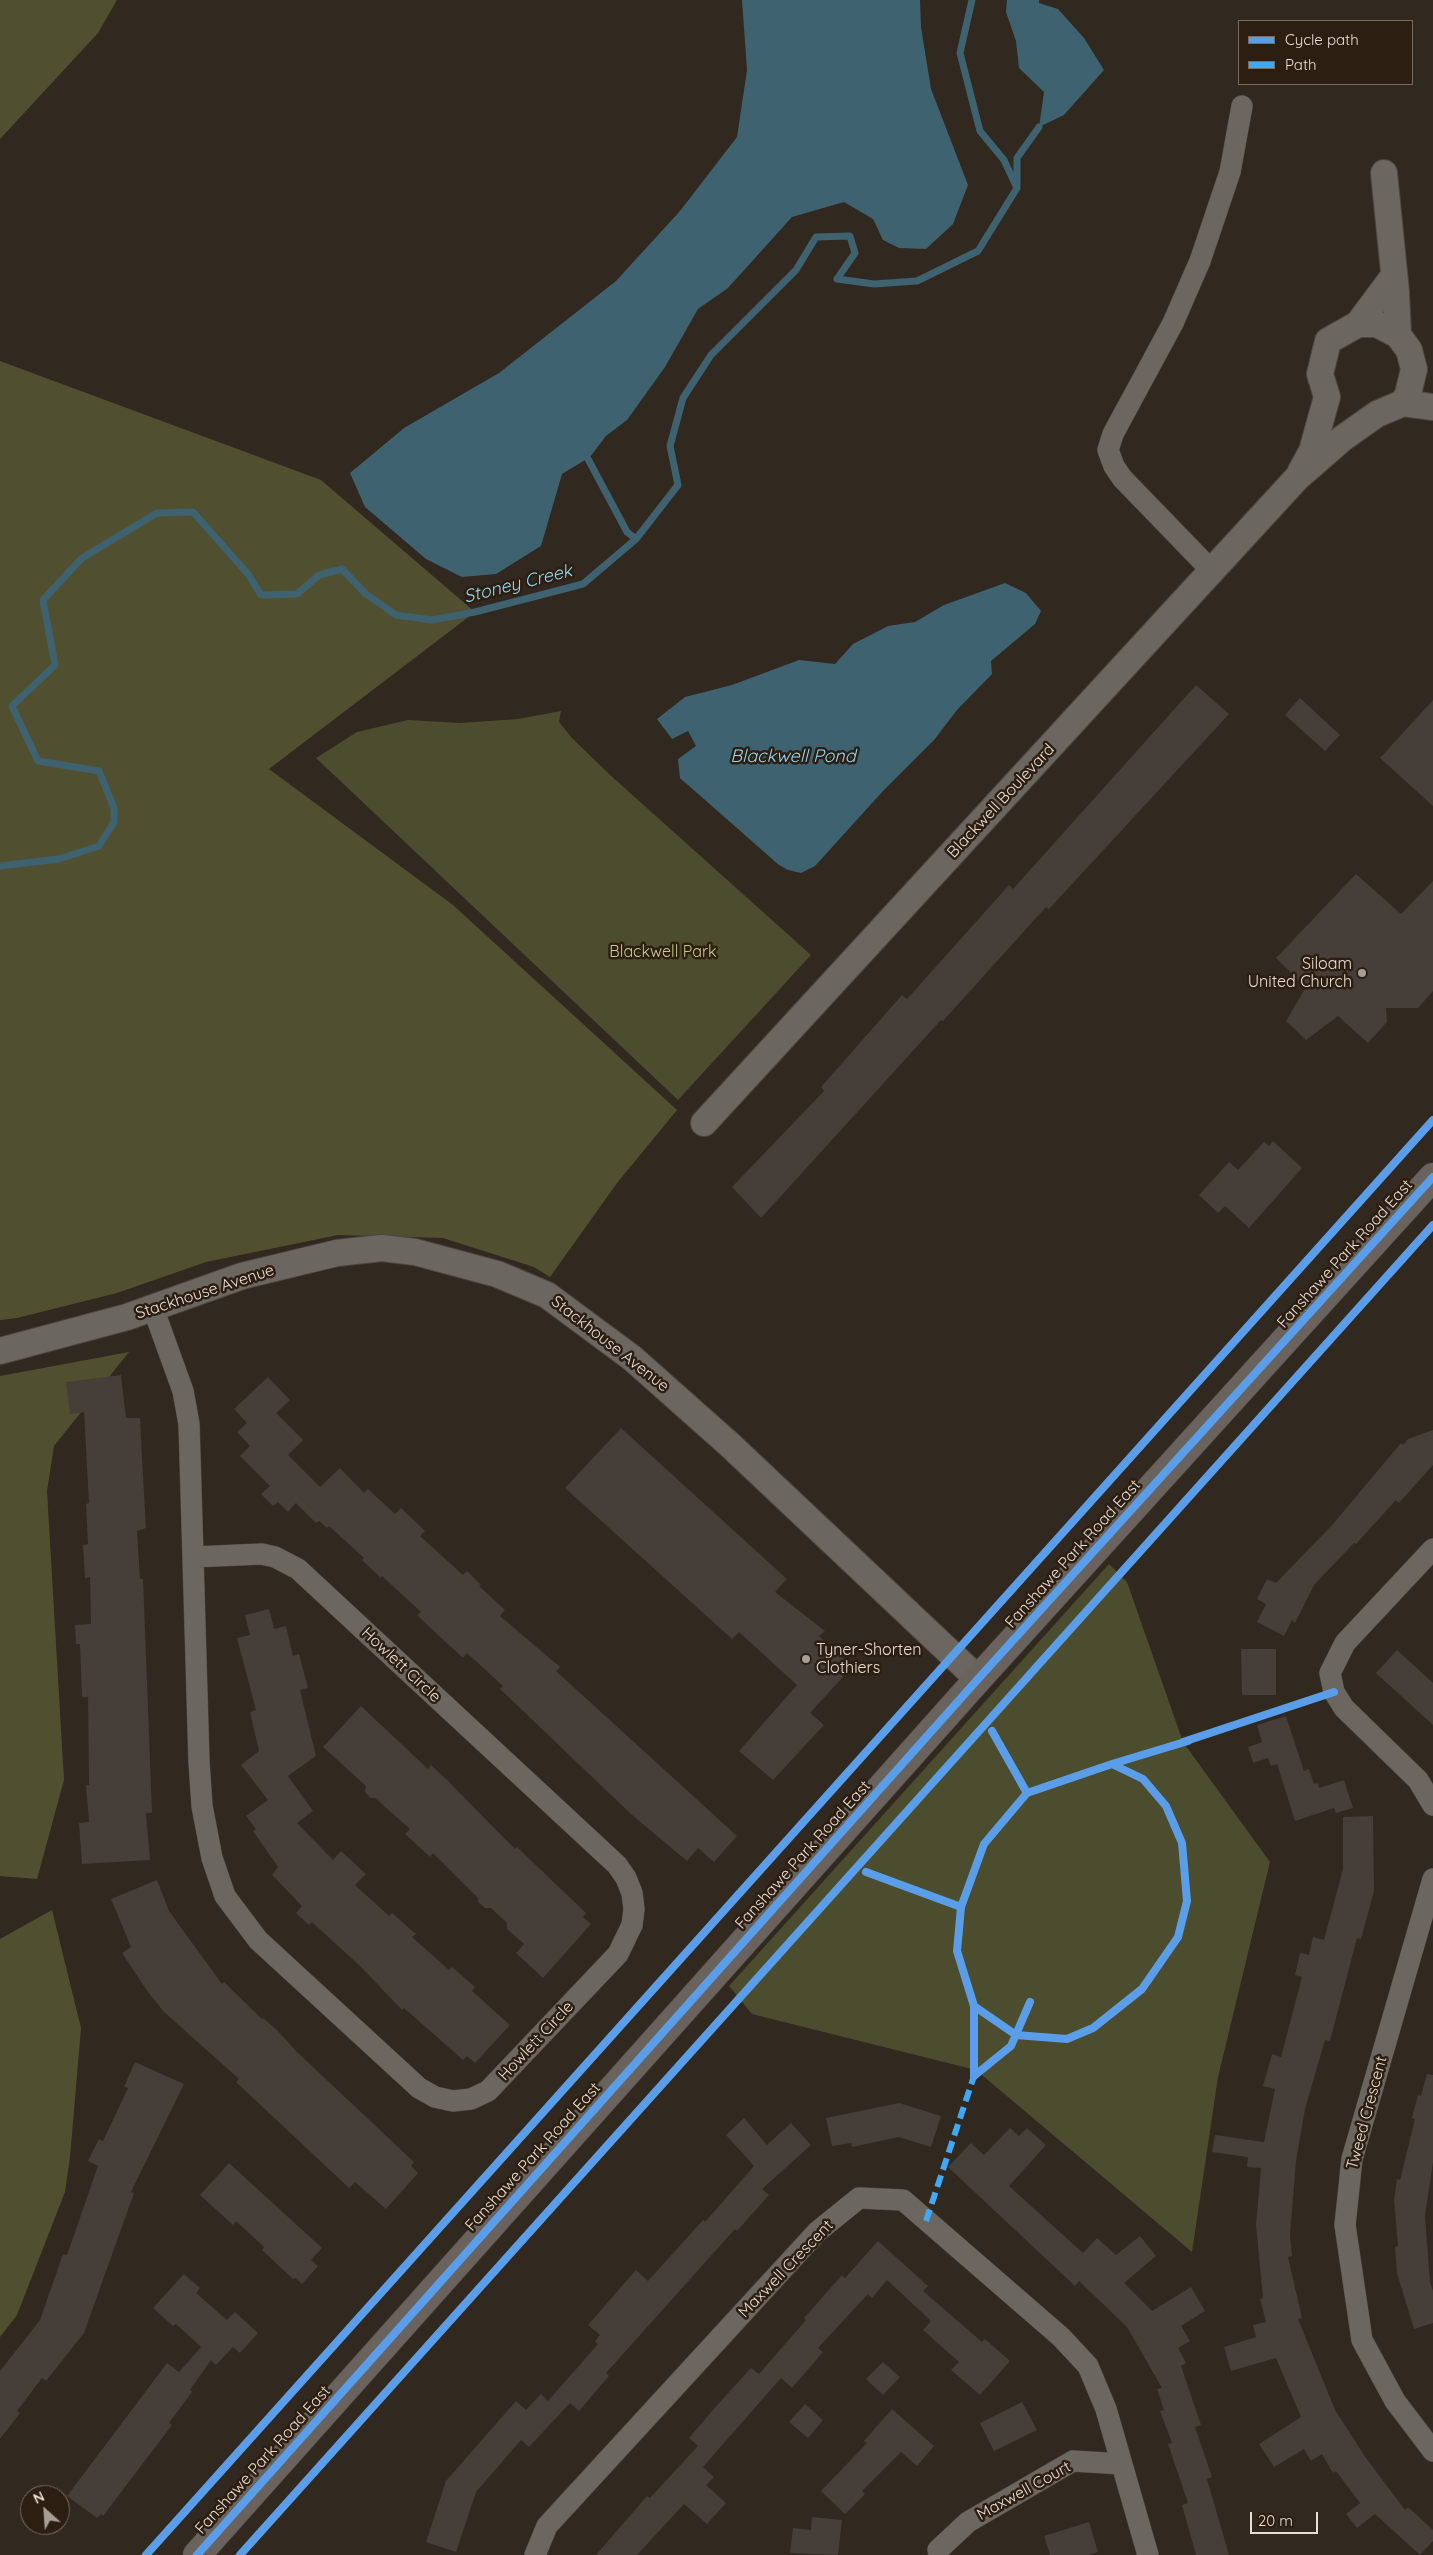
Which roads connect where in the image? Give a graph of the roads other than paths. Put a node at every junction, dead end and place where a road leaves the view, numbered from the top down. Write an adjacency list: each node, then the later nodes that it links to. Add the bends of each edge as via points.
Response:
1 (1242, 106): 12 (street, via 1230,172 1200,261 1173,323 1113,434 1108,450 1122,478)
2 (1384, 173): 3 (street)
3 (1393, 277): 4 (street); 5 (street)
4 (1358, 324): 5 (street, via 1377,324); 7 (street, via 1328,341 1320,374)
5 (1398, 335): 6 (street)
6 (1423, 375): 8 (street)
7 (1327, 397): 10 (street, Blackwell Boulevard, via 1345,412); 11 (street, Blackwell Boulevard, via 1312,451)
8 (1403, 403): 9 (street); 10 (street, Blackwell Boulevard)
9 (1433, 407)
10 (1377, 414): 11 (street, Blackwell Boulevard)
11 (1297, 478): 12 (street, Blackwell Boulevard)
12 (1211, 570): 13 (street, Blackwell Boulevard)
13 (704, 1123)
14 (1433, 1177): 19 (main road, Fanshawe Park Road East)
15 (153, 1308): 16 (street, Stackhouse Avenue); 18 (street, Howlett Circle, via 183,1391 189,1424); 19 (street, Stackhouse Avenue, via 242,1276 337,1253 382,1248 415,1252 496,1274 547,1295 632,1358 730,1445)
16 (0, 1351)
17 (1433, 1549): 20 (street, via 1345,1643 1330,1673 1334,1692 1344,1708 1418,1780)
18 (194, 1557): 18 (street, Howlett Circle, via 262,1554 298,1570 617,1865 626,1878 634,1909 632,1925 618,1954 488,2091 471,2099 453,2101 435,2097 418,2088 258,1940 225,1896 212,1858 202,1806)
19 (978, 1679): 25 (main road, Fanshawe Park Road East)
20 (1433, 1805)
21 (1433, 1879): 22 (street, Tweed Crescent, via 1352,2159 1345,2225 1362,2340 1395,2401)
22 (1433, 2450)
23 (1122, 2464): 24 (street, Maxwell Court, via 1072,2461 968,2522); 26 (street, Maxwell Crescent, via 1106,2409 1088,2366 1061,2337 903,2200 860,2198 817,2232 547,2526); 27 (street, Maxwell Crescent)
24 (938, 2550)
25 (196, 2555)
26 (535, 2555)
27 (1148, 2555)

